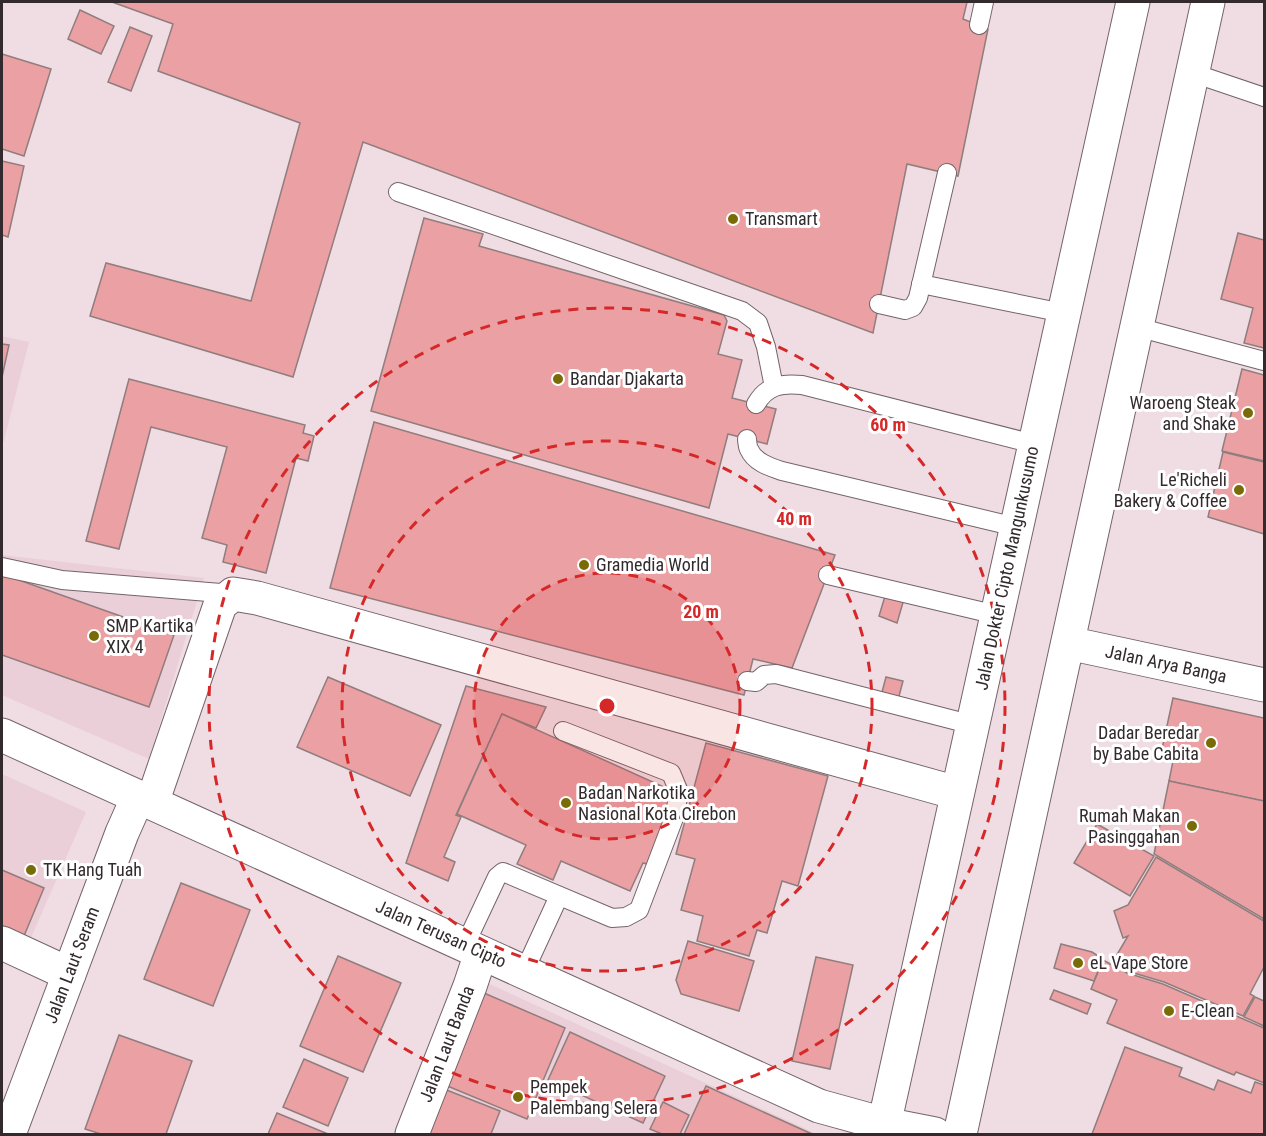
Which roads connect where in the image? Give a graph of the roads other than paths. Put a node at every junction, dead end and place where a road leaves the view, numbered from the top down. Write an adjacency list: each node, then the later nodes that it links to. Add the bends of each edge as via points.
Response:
1 (984, 2): 4 (lane)
2 (1133, 2): 11 (street, Jalan Dokter Cipto Mangunkusumo)
3 (1208, 2): 5 (street)
4 (980, 25)
5 (1193, 73): 6 (lane); 12 (street)
6 (1264, 97)
7 (947, 173): 9 (lane)
8 (398, 192): 14 (lane, via 742,311 758,323)
9 (921, 284): 10 (lane, via 913,307 905,310); 11 (lane)
10 (879, 304)
11 (1063, 313): 17 (street, Jalan Dokter Cipto Mangunkusumo)
12 (1137, 327): 13 (lane); 23 (street)
13 (1264, 361)
14 (774, 387): 15 (lane, via 762,394); 17 (lane, via 802,385)
15 (756, 404)
16 (747, 439): 18 (lane, via 748,449 756,459 782,471)
17 (1034, 444): 18 (street, Jalan Dokter Cipto Mangunkusumo)
18 (1016, 527): 22 (street, Jalan Dokter Cipto Mangunkusumo)
19 (2, 567): 21 (lane, via 62,580)
20 (828, 574): 22 (lane)
21 (233, 594): 29 (street, via 257,597); 30 (street, Jalan Laut Seram, via 220,605)
22 (997, 615): 26 (street, Jalan Dokter Cipto Mangunkusumo)
23 (1068, 643): 25 (street, Jalan Arya Banga); 40 (street)
24 (747, 681): 26 (lane, via 756,682 777,670)
25 (1264, 685)
26 (973, 725): 29 (street, Jalan Dokter Cipto Mangunkusumo)
27 (563, 731): 31 (lane, via 671,773 679,792 674,818 639,910 626,917 612,918)
28 (2, 735): 30 (street, Jalan Terusan Cipto)
29 (957, 793): 36 (street, Jalan Dokter Cipto Mangunkusumo)
30 (145, 800): 33 (street, Jalan Terusan Cipto); 35 (street, Jalan Laut Seram, via 122,833)
31 (559, 896): 33 (lane, via 503,872); 34 (lane)
32 (2, 943): 35 (street)
33 (473, 949): 34 (street, Jalan Terusan Cipto); 38 (street, Jalan Laut Banda, via 470,986)
34 (524, 972): 36 (street, Jalan Terusan Cipto, via 819,1106)
35 (69, 974): 37 (street, Jalan Laut Seram)
36 (883, 1129): 39 (street, Jalan Terusan Cipto)
37 (9, 1134)
38 (412, 1134)
39 (935, 1134)
40 (960, 1134)

